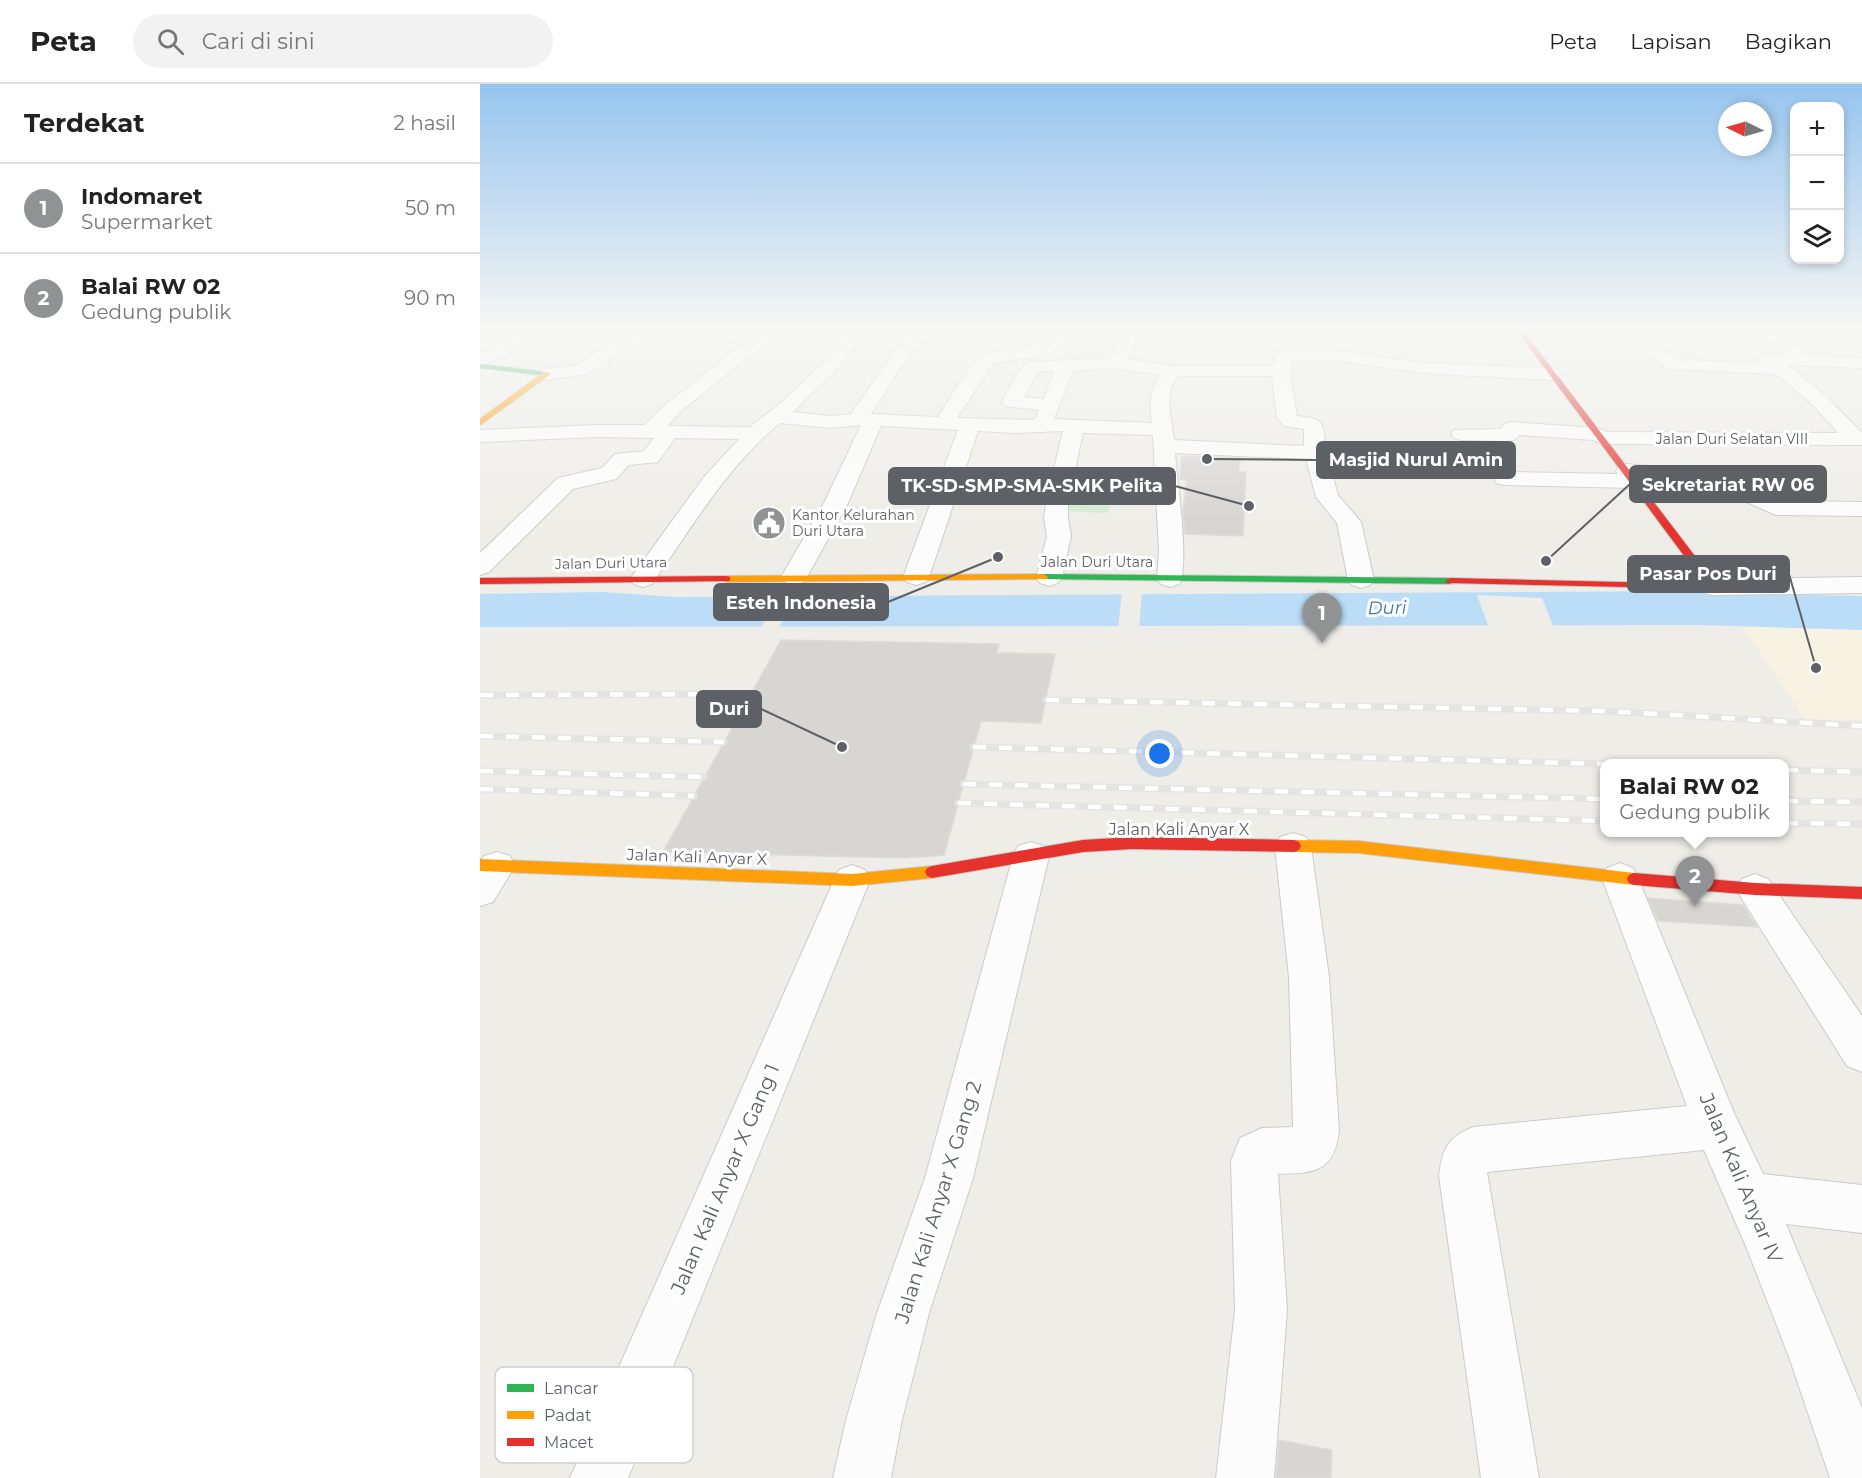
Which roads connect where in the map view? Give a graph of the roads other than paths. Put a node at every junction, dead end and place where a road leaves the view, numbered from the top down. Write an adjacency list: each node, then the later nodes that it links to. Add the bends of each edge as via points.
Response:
1 (521, 393): 16 (street)
2 (693, 393): 20 (street, via 673,408)
3 (802, 393): 14 (street)
4 (876, 393): 15 (street)
5 (964, 393): 17 (street)
6 (1016, 393): 13 (street, via 1012,402)
7 (1055, 393): 13 (street)
8 (1160, 393): 26 (street)
9 (1285, 393): 28 (street, via 1287,418 1312,424)
10 (1566, 393): 25 (street)
11 (1810, 393): 27 (street)
12 (556, 413): 21 (street, via 590,416)
13 (1046, 415): 18 (street, via 1014,427); 19 (street)
14 (777, 417): 15 (street, via 831,422); 22 (street)
15 (865, 420): 17 (street); 32 (street, via 836,502)
16 (480, 423)
17 (944, 423): 18 (street)
18 (971, 424): 33 (street)
19 (1074, 427): 26 (street); 34 (street, via 1057,502 1059,536)
20 (660, 430): 21 (street); 22 (street); 31 (street, via 650,457 626,458 608,474 566,483)
21 (568, 432): 24 (street)
22 (755, 433): 35 (street, via 712,482)
23 (1430, 433): 25 (street, Jalan Duri Selatan VIII, via 1509,435 1511,428)
24 (480, 436)
25 (1600, 436): 27 (street, Jalan Duri Selatan VIII); 29 (street)
26 (1164, 437): 28 (street); 36 (street, via 1172,552)
27 (1859, 439)
28 (1315, 452): 29 (street, via 1490,452 1503,478); 37 (street, via 1329,501 1349,522)
29 (1630, 476): 30 (street, via 1660,474 1732,487 1776,508); 40 (street)
30 (1862, 509)
31 (480, 567)
32 (794, 577): 33 (street, Jalan Duri Utara); 35 (street, Jalan Duri Utara)
33 (916, 577): 34 (street, Jalan Duri Utara)
34 (1048, 578): 36 (street, Jalan Duri Utara)
35 (643, 579): 38 (street, Jalan Duri Utara)
36 (1170, 579): 37 (street, Jalan Duri Utara)
37 (1361, 580): 40 (street, Jalan Duri Utara)
38 (480, 581)
39 (1862, 585): 40 (street)
40 (1713, 587)
41 (1293, 847): 42 (street, Jalan Kali Anyar X, via 1132,843 1083,846); 44 (street, Jalan Kali Anyar X, via 1358,848); 56 (street, via 1309,977 1316,1131 1314,1145 1308,1150 1262,1151 1254,1161 1261,1310)
42 (1032, 856): 45 (street, Jalan Kali Anyar X, via 954,870); 55 (street, Jalan Kali Anyar X Gang 2, via 950,1178 903,1313)
43 (486, 874): 45 (street, Jalan Kali Anyar X)
44 (1620, 878): 46 (street, Jalan Kali Anyar X); 49 (street, Jalan Kali Anyar IV)
45 (852, 880): 52 (street, Jalan Kali Anyar X Gang 1)
46 (1755, 889): 47 (street, Jalan Kali Anyar X); 48 (street)
47 (1862, 893)
48 (1862, 1052)
49 (1717, 1126): 50 (street, Jalan Kali Anyar IV); 57 (street, via 1473,1150 1464,1161 1463,1176)
50 (1748, 1196): 51 (street); 58 (street, Jalan Kali Anyar IV, via 1816,1357)
51 (1862, 1209)
52 (646, 1367)
53 (605, 1463): 54 (street, Jalan Kali Anyar X Gang 1)
54 (599, 1478)
55 (862, 1478)
56 (1245, 1478)
57 (1510, 1478)
58 (1859, 1478)

